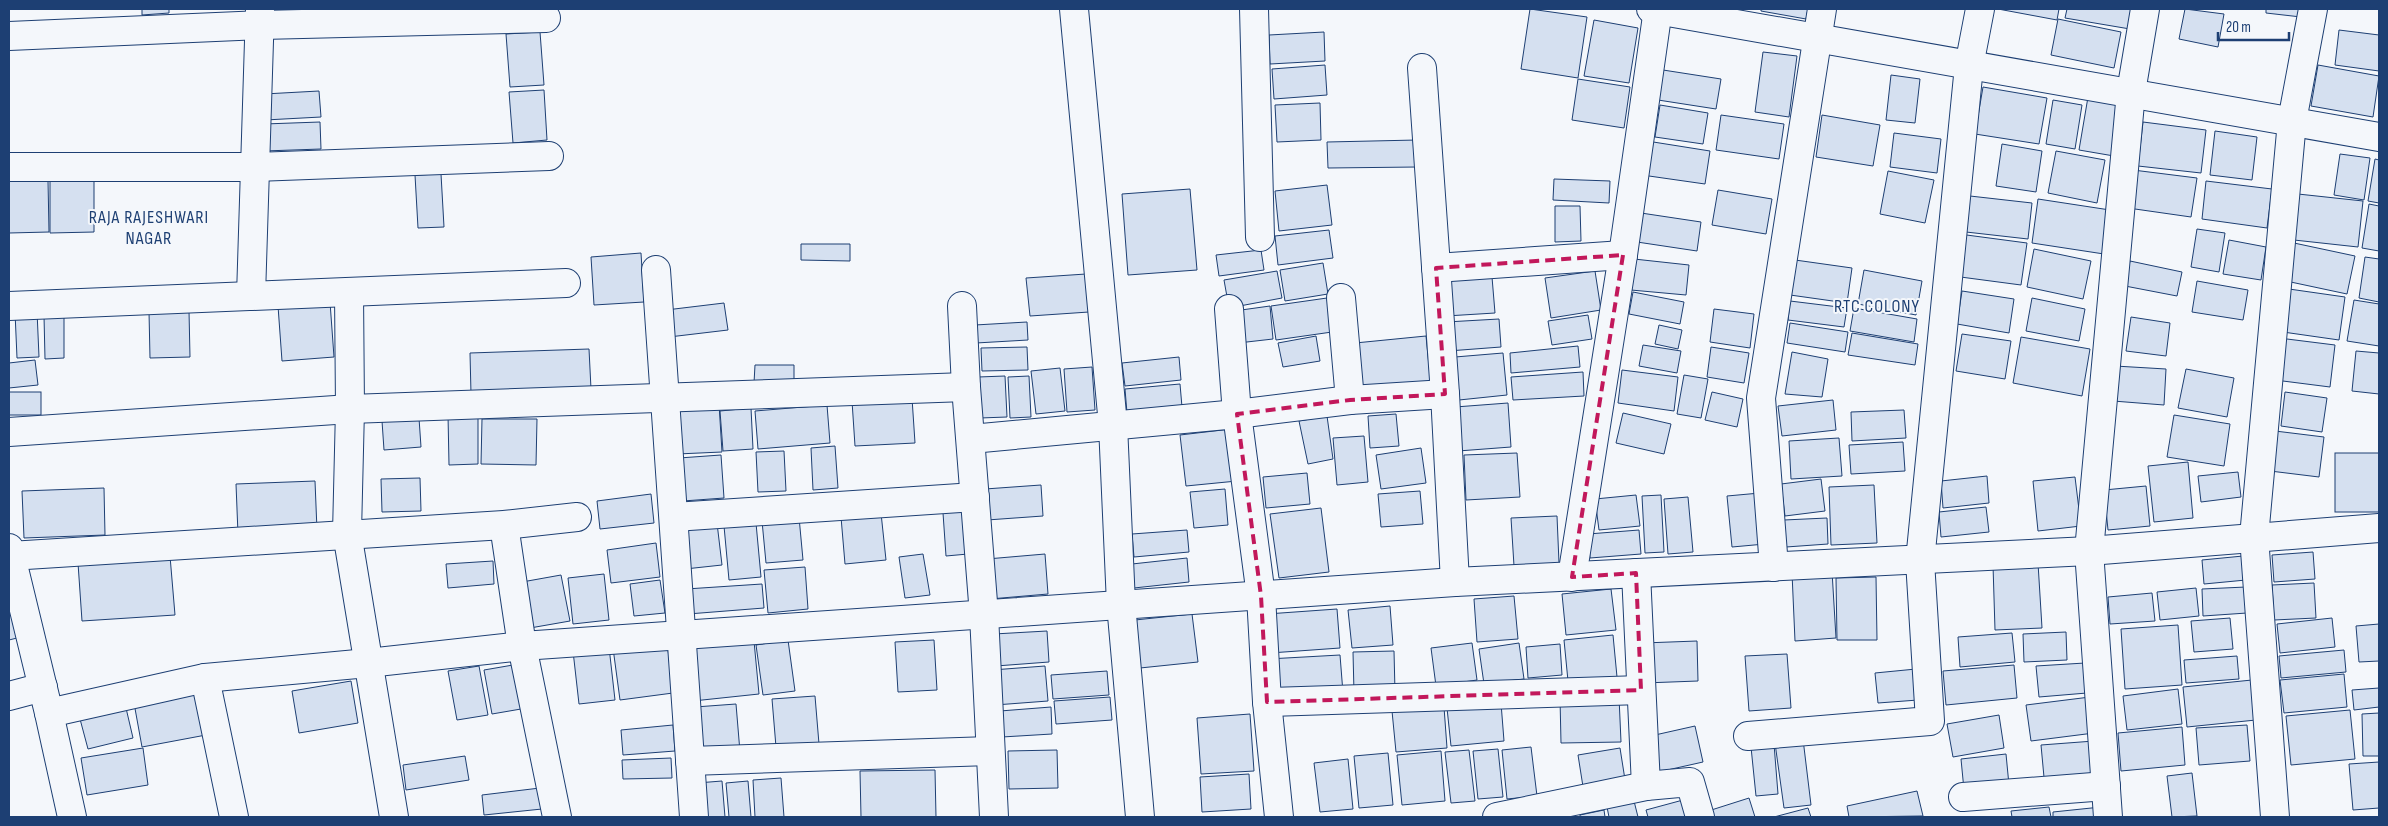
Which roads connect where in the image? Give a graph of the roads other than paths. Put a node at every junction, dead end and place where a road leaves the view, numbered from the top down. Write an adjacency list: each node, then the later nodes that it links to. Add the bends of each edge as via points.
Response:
1 (1074, 9): 37 (street)
2 (1254, 9): 20 (street)
3 (1656, 9): 11 (street); 21 (street)
4 (1822, 9): 11 (street)
5 (1980, 9): 12 (street)
6 (2145, 9): 14 (street)
7 (2313, 9): 15 (street)
8 (261, 17): 9 (street); 10 (street); 19 (street)
9 (546, 18)
10 (9, 36)
11 (1818, 38): 12 (street); 50 (street, via 1760,398)
12 (1969, 66): 14 (street); 49 (street)
13 (1422, 68): 22 (street)
14 (2131, 92): 15 (street); 47 (street)
15 (2292, 121): 16 (street); 46 (street)
16 (2379, 137)
17 (548, 156): 19 (street)
18 (9, 167): 19 (street)
19 (255, 167): 26 (street)
20 (1260, 236)
21 (1623, 255): 22 (street); 52 (street)
22 (1436, 268): 32 (street)
23 (656, 270): 33 (street)
24 (566, 283): 25 (street)
25 (349, 292): 26 (street); 35 (street)
26 (251, 296): 28 (street)
27 (1340, 298): 34 (street)
28 (9, 306)
29 (962, 306): 31 (street)
30 (1229, 310): 36 (street)
31 (966, 386): 33 (street); 39 (street)
32 (1445, 394): 34 (street); 53 (street)
33 (664, 396): 35 (street); 41 (street)
34 (1350, 400): 36 (street)
35 (350, 409): 38 (street); 45 (street)
36 (1237, 414): 37 (street); 54 (street)
37 (1113, 425): 39 (street); 55 (street)
38 (9, 432)
39 (971, 439): 40 (street)
40 (975, 497): 41 (street); 56 (street)
41 (674, 517): 57 (street)
42 (577, 518): 43 (street)
43 (504, 525): 45 (street); 58 (street)
44 (2379, 528): 46 (street)
45 (347, 533): 48 (street); 59 (street)
46 (2254, 537): 47 (street); 82 (street)
47 (2089, 551): 49 (street); 69 (street)
48 (10, 552): 63 (street)
49 (1920, 561): 50 (street); 65 (street, via 1930,721)
50 (1774, 567): 51 (street)
51 (1636, 573): 52 (street); 61 (street)
52 (1572, 577): 53 (street)
53 (1455, 582): 54 (street)
54 (1261, 596): 55 (street); 64 (street)
55 (1121, 604): 56 (street); 77 (street)
56 (984, 615): 57 (street); 66 (street)
57 (681, 635): 58 (street); 67 (street)
58 (522, 646): 59 (street); 74 (street)
59 (368, 663): 60 (street); 73 (street)
60 (205, 678): 63 (street); 72 (street)
61 (1641, 690): 64 (street); 68 (street)
62 (9, 696): 63 (street)
63 (46, 700): 71 (street)
64 (1267, 702): 78 (street)
65 (1748, 736)
66 (990, 751): 67 (street); 76 (street)
67 (690, 761): 75 (street)
68 (1646, 786): 79 (street); 80 (street, via 1690,782)
69 (2106, 786): 70 (street); 81 (street)
70 (1963, 797)
71 (72, 817)
72 (234, 817)
73 (394, 817)
74 (557, 817)
75 (694, 817)
76 (994, 817)
77 (1140, 817)
78 (1279, 817)
79 (1497, 817)
80 (1700, 817)
81 (2108, 817)
82 (2275, 817)

